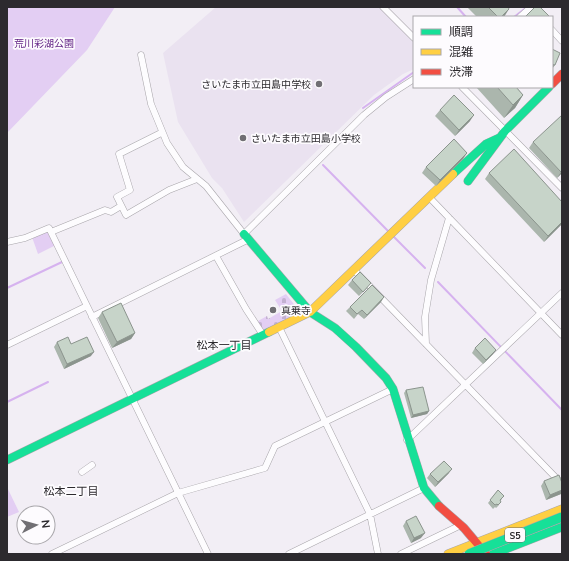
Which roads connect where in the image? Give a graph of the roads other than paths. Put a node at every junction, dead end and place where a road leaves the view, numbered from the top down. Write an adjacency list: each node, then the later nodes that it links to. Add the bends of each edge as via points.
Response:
1 (384, 7): 5 (street)
2 (531, 9): 3 (street)
3 (521, 16)
4 (553, 31): 6 (street)
5 (413, 37)
6 (562, 41)
7 (141, 55): 13 (street, via 151,104)
8 (562, 74): 10 (main road)
9 (413, 80): 22 (street, via 364,115)
10 (553, 83)
11 (463, 88): 14 (street)
12 (548, 88): 14 (main road)
13 (161, 133): 15 (street, via 183,167); 19 (street, via 118,154 130,190 117,197)
14 (502, 134): 16 (main road); 17 (street); 18 (main road, via 476,152)
15 (197, 179): 19 (street, via 169,190 126,215); 22 (street, via 206,186)
16 (468, 181)
17 (562, 188)
18 (429, 197): 20 (street); 25 (main road)
19 (122, 206): 21 (street, via 111,212 105,210)
20 (449, 218): 29 (street); 34 (street, via 430,286 425,317)
21 (51, 232): 23 (street, via 49,228); 27 (street)
22 (246, 236): 24 (street); 28 (main road)
23 (7, 242)
24 (216, 256): 30 (street); 32 (street)
25 (354, 270): 28 (main road); 34 (street)
26 (562, 293): 29 (street)
27 (87, 306): 30 (street); 35 (street)
28 (310, 312): 31 (main road); 37 (main road, via 335,328 356,347 386,378)
29 (541, 313): 33 (street); 36 (street)
30 (92, 317): 38 (street)
31 (279, 327): 32 (main road); 39 (street)
32 (263, 335): 38 (main road)
33 (562, 335)
34 (426, 344): 36 (street)
35 (7, 345)
36 (466, 385): 40 (street); 44 (street)
37 (393, 389): 39 (street); 40 (main road)
38 (132, 399): 41 (main road); 46 (street)
39 (325, 422): 46 (street, via 275,446 265,468); 48 (street)
40 (407, 440): 45 (main road)
41 (7, 460)
42 (92, 465): 43 (street)
43 (82, 472)
44 (562, 484)
45 (424, 488): 48 (street); 50 (main road, via 441,508)
46 (178, 493): 54 (street); 55 (street)
47 (562, 509): 53 (main road)
48 (370, 514): 56 (street); 57 (street)
49 (562, 517): 60 (main road, S5, bridge)
50 (461, 525): 53 (main road); 58 (street)
51 (562, 527): 62 (main road, S5)
52 (562, 534): 63 (main road)
53 (476, 542): 59 (main road); 61 (main road)
54 (52, 554)
55 (208, 554)
56 (289, 554)
57 (378, 554)
58 (401, 554)
59 (448, 554)
60 (469, 554)
61 (486, 554)
62 (493, 554)
63 (511, 554)

